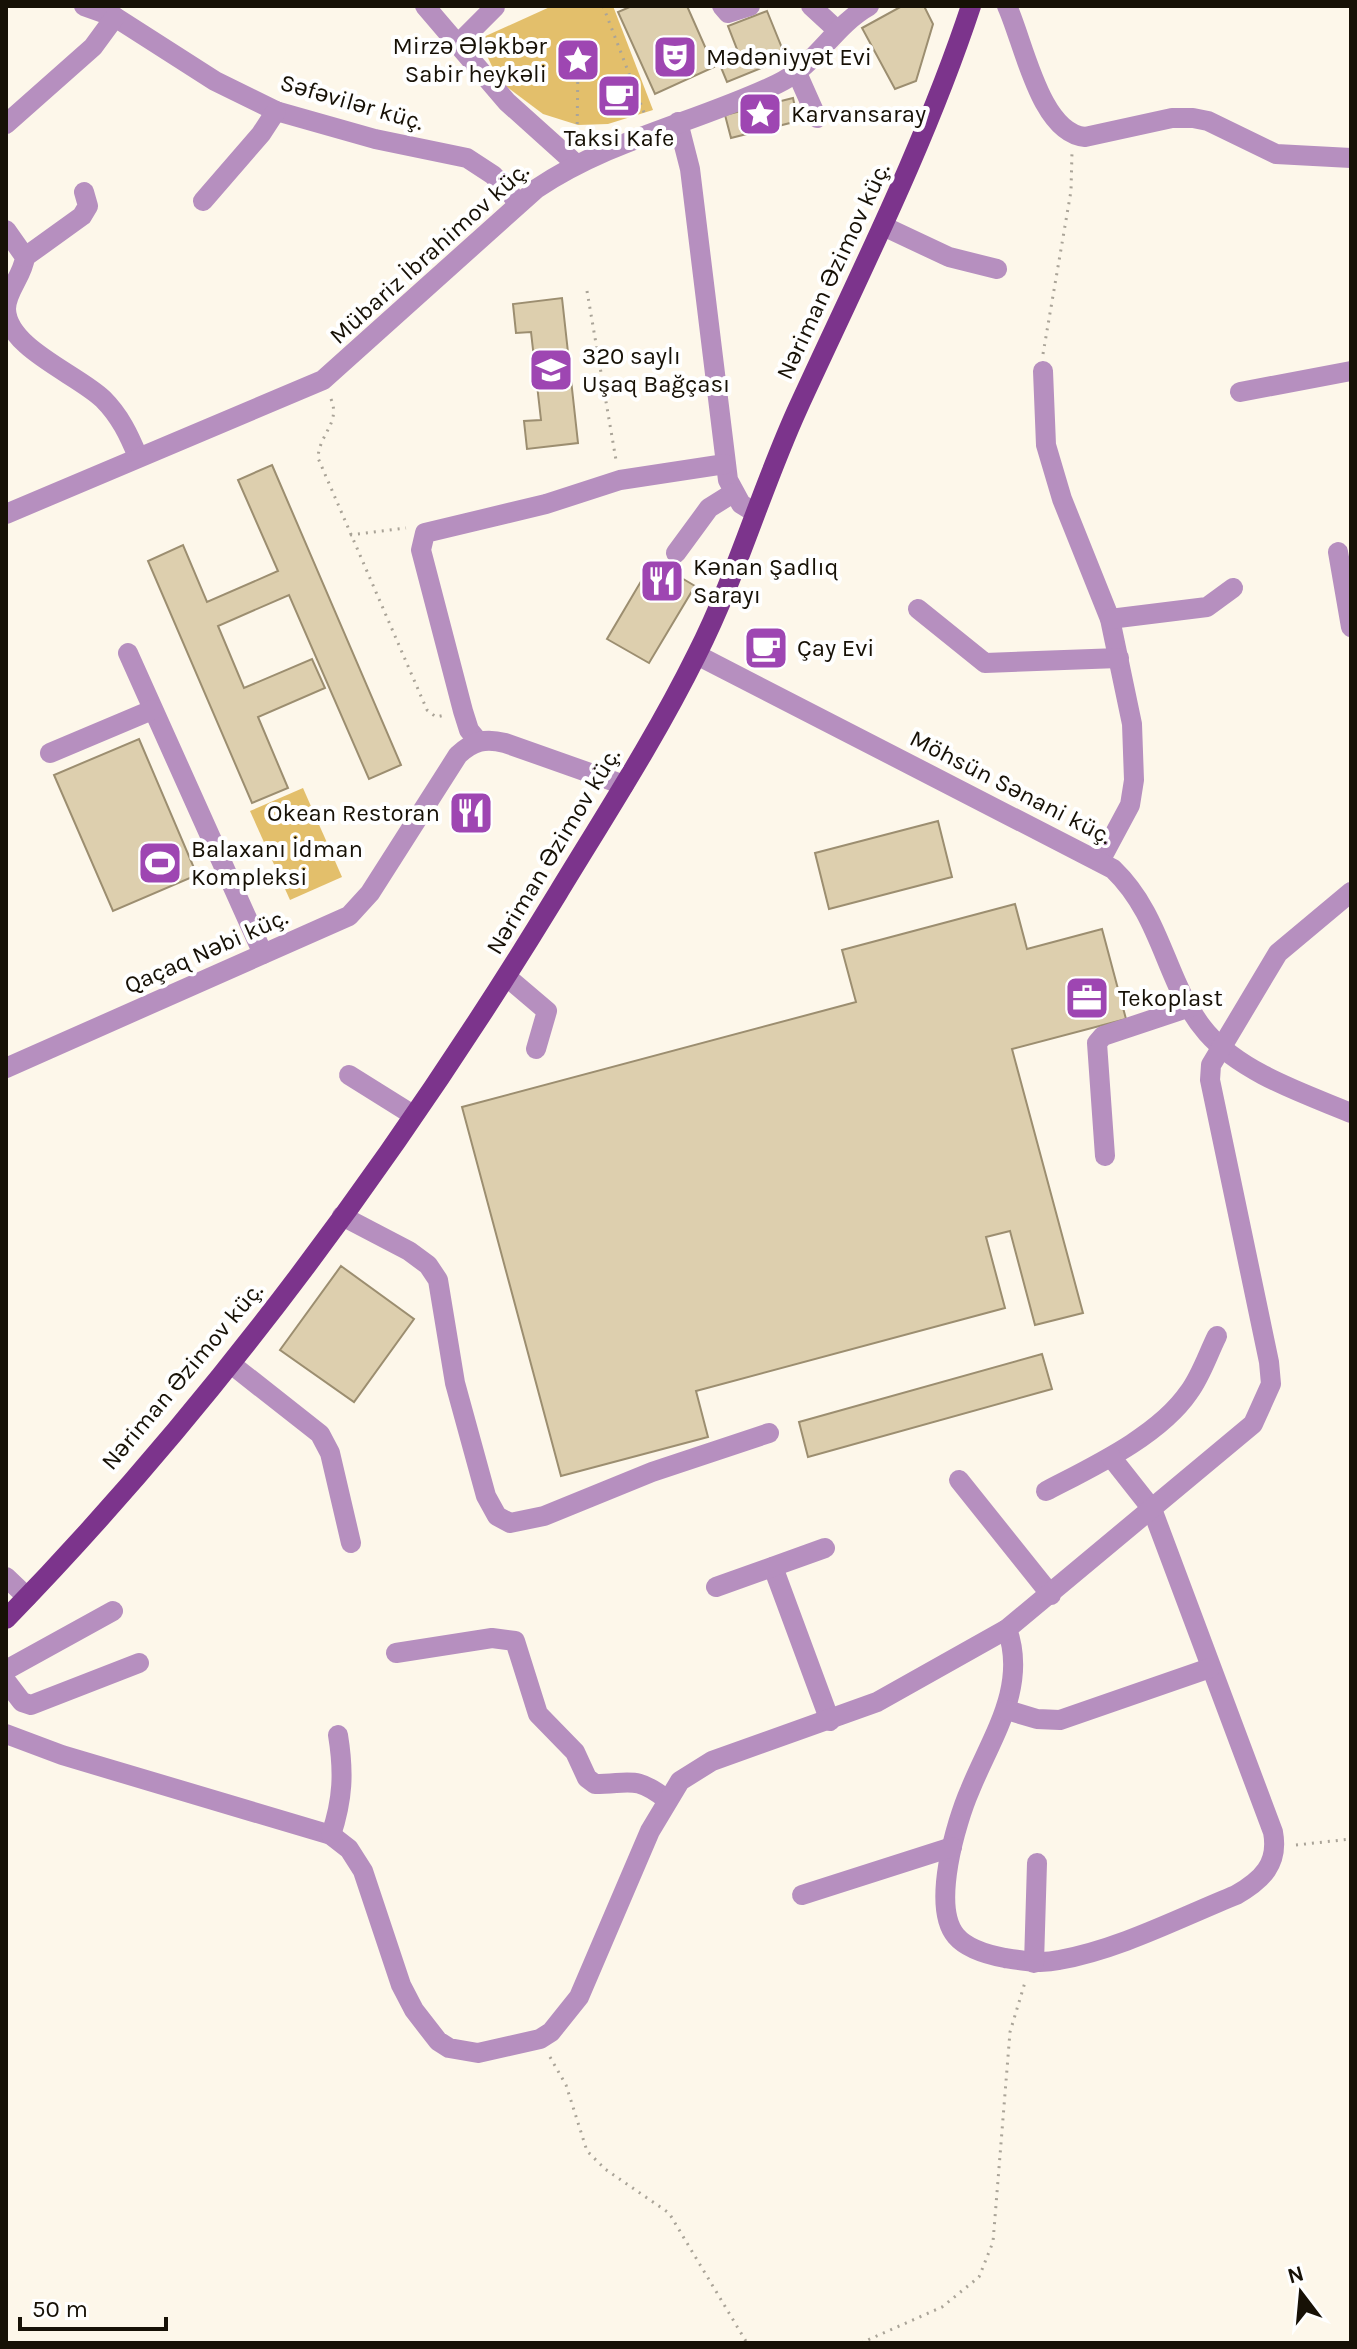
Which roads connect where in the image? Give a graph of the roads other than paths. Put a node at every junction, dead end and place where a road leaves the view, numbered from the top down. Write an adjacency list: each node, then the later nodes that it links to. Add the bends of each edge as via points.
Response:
1 (84, 6): 10 (street, Səfəvilər küç.)
2 (425, 6): 12 (street)
3 (722, 6): 4 (street, via 733,13)
4 (750, 6)
5 (811, 6): 11 (street)
6 (869, 6): 11 (street, Mübariz İbrahimov küç.)
7 (971, 6): 23 (main road, Nəriman Əzimov küç., via 944,86)
8 (1007, 6): 18 (street, via 1054,122 1073,136 1193,118 1276,154)
9 (495, 7): 12 (street)
10 (115, 17): 14 (street, Səfəvilər küç., via 215,81); 17 (street, via 93,47)
11 (836, 29): 13 (street, Mübariz İbrahimov küç.)
12 (457, 45): 19 (street, via 507,102)
13 (797, 73): 15 (street); 16 (street, Mübariz İbrahimov küç.)
14 (276, 111): 21 (street); 22 (street, Səfəvilər küç., via 467,158 493,175)
15 (817, 118)
16 (678, 122): 19 (street, Mübariz İbrahimov küç.); 32 (street, via 690,169)
17 (6, 124)
18 (1351, 158)
19 (576, 164): 22 (street, Mübariz İbrahimov küç.)
20 (84, 192): 25 (street, via 88,206 82,216)
21 (203, 201)
22 (519, 203): 31 (street, Mübariz İbrahimov küç., via 323,380)
23 (883, 226): 26 (street, via 949,257); 34 (main road, Nəriman Əzimov küç.)
24 (6, 230): 25 (street)
25 (25, 257): 27 (street, via 7,301)
26 (997, 269)
27 (8, 327): 31 (street, via 101,397 125,427)
28 (1043, 371): 40 (street, via 1046,445 1053,471)
29 (1351, 371): 30 (street)
30 (1240, 392)
31 (138, 457): 35 (street, Mübariz İbrahimov küç.)
32 (725, 464): 33 (street); 46 (street, via 620,480 425,533 421,550 463,711)
33 (733, 493): 34 (street); 37 (street, via 709,508)
34 (754, 512): 43 (main road, Nəriman Əzimov küç.)
35 (6, 514)
36 (1338, 552): 41 (street)
37 (676, 553)
38 (1233, 588): 40 (street, via 1207,607)
39 (918, 609): 44 (street, via 985,663)
40 (1110, 619): 44 (street)
41 (1351, 627)
42 (128, 653): 45 (street)
43 (697, 655): 48 (main road, Nəriman Əzimov küç.); 49 (street, Möhsün Sənani küç.)
44 (1119, 658): 49 (street, via 1132,724 1134,780 1130,805)
45 (152, 710): 47 (street); 51 (street)
46 (478, 741): 48 (street, via 505,743); 51 (street, Qaçaq Nəbi küç., via 458,755 349,916)
47 (50, 753)
48 (624, 785): 52 (main road, Nəriman Əzimov küç.)
49 (1100, 861): 53 (street, Möhsün Sənani küç., via 1124,880 1153,922)
50 (1351, 892): 54 (street, via 1278,953)
51 (263, 954): 56 (street, Qaçaq Nəbi küç.)
52 (507, 977): 55 (street, via 547,1011); 59 (main road, Nəriman Əzimov küç.)
53 (1190, 1007): 54 (street, Möhsün Sənani küç.); 60 (street, via 1103,1036 1097,1043)
54 (1222, 1046): 58 (street, Möhsün Sənani küç., via 1290,1087); 68 (street, via 1211,1065 1210,1080 1271,1384 1253,1424)
55 (536, 1049)
56 (6, 1068)
57 (349, 1075): 59 (street)
58 (1351, 1113)
59 (413, 1115): 61 (main road, Nəriman Əzimov küç.)
60 (1105, 1156)
61 (342, 1216): 63 (main road, Nəriman Əzimov küç.); 64 (street, via 409,1251 438,1280 455,1383 486,1496 497,1516 510,1523 544,1516)
62 (1217, 1336): 65 (street, via 1183,1399)
63 (231, 1364): 69 (street, via 320,1434 330,1453); 75 (main road, Nəriman Əzimov küç.)
64 (769, 1433)
65 (1111, 1457): 67 (street); 68 (street)
66 (959, 1480): 74 (street)
67 (1046, 1491)
68 (1152, 1509): 74 (street); 81 (street)
69 (351, 1543)
70 (825, 1548): 71 (street)
71 (773, 1567): 73 (street); 85 (street)
72 (6, 1577): 75 (street)
73 (716, 1587)
74 (1051, 1595): 78 (street)
75 (27, 1597): 77 (main road, Nəriman Əzimov küç.)
76 (113, 1611): 82 (street)
77 (6, 1619)
78 (1007, 1629): 84 (street, via 1015,1651); 85 (street, via 877,1702)
79 (396, 1653): 88 (street, via 492,1638 515,1641 538,1714 575,1752 587,1778 595,1784 634,1779)
80 (139, 1663): 83 (street, via 31,1705 22,1702)
81 (1210, 1668): 84 (street, via 1060,1720); 93 (street, via 1273,1832 1272,1863 1258,1882 1236,1895 1087,1954)
82 (6, 1670)
83 (6, 1681)
84 (1007, 1710): 90 (street, via 969,1791)
85 (830, 1721): 88 (street, via 705,1764 680,1781)
86 (6, 1734): 89 (street)
87 (338, 1735): 89 (street, via 344,1773)
88 (666, 1799): 89 (street, via 590,1977 566,2016 540,2039 478,2053 438,2041 414,2010 363,1871 349,1849)
89 (331, 1835)
90 (952, 1847): 92 (street); 93 (street, via 946,1914 957,1938 974,1949)
91 (1037, 1863): 93 (street)
92 (802, 1895)
93 (1034, 1963)

